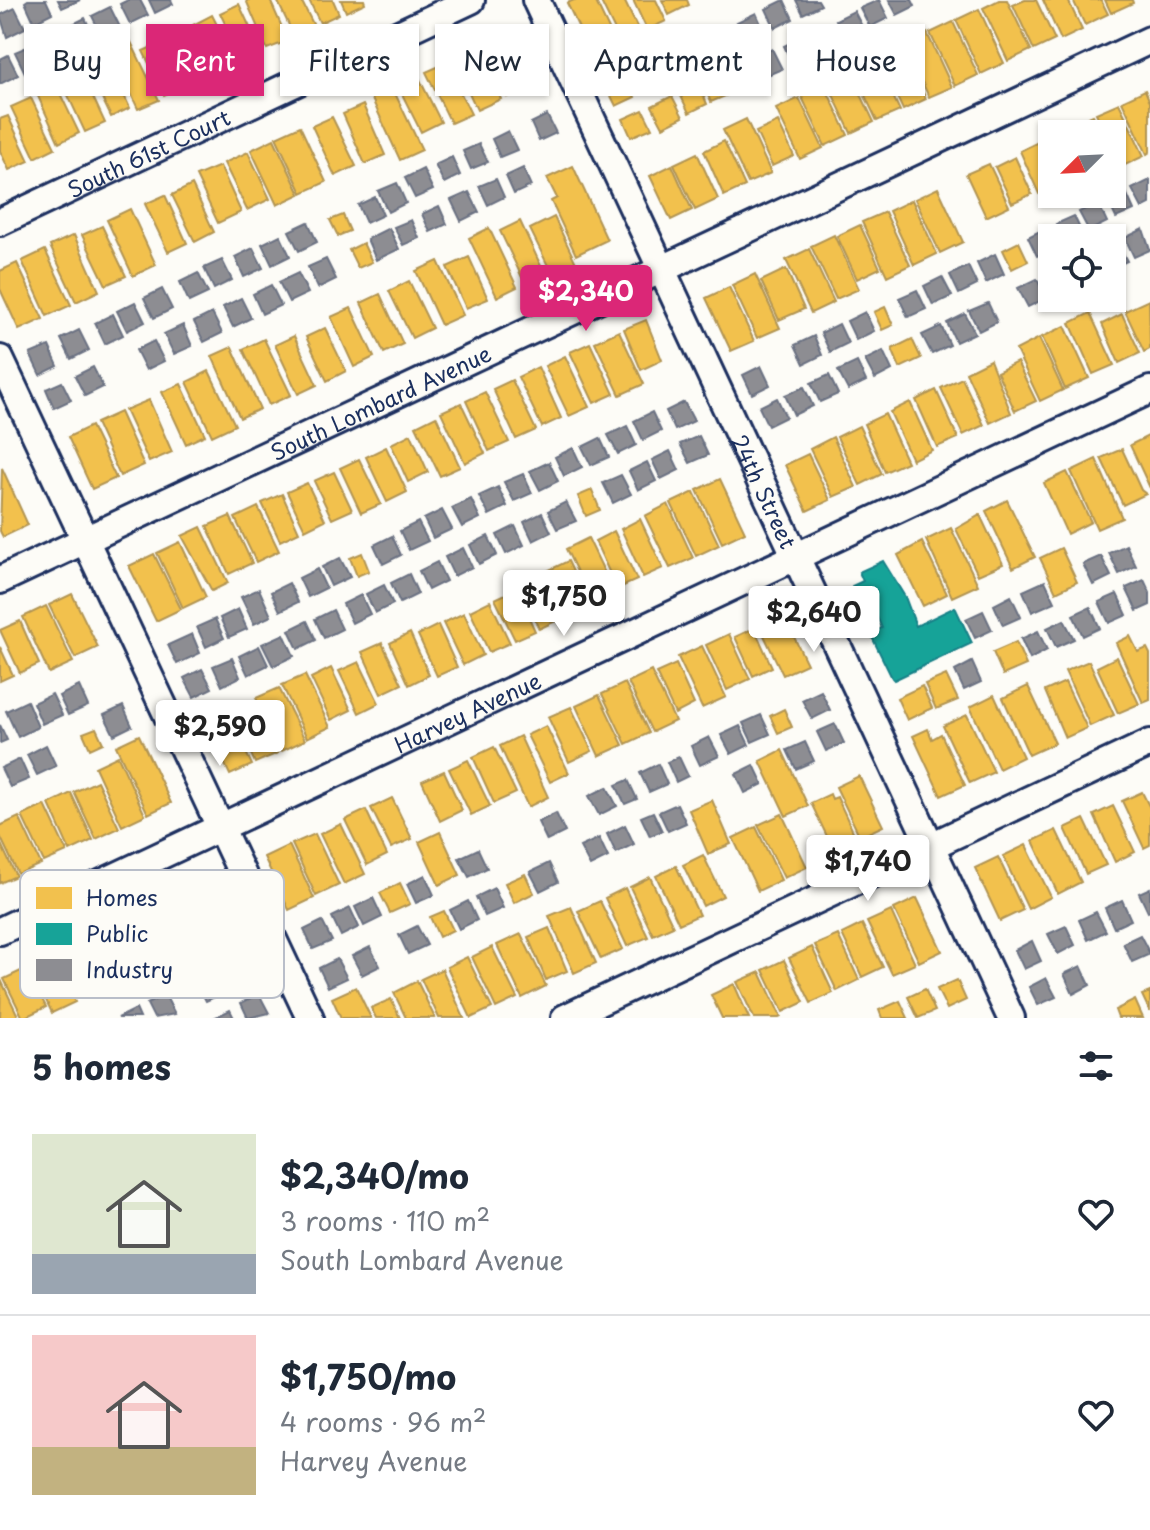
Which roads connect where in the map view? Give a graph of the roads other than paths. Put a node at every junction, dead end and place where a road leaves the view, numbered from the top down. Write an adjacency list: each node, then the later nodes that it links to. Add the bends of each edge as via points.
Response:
1 (471, 0): 4 (street, South 61st Court)
2 (536, 0): 5 (street, 24th Street)
3 (1150, 40): 5 (street, South Lombard Avenue)
4 (0, 222)
5 (662, 269): 8 (street, South Lombard Avenue); 9 (street, 24th Street)
6 (0, 359): 8 (street)
7 (1150, 390): 9 (street, Harvey Avenue)
8 (86, 540): 10 (street, South Lombard Avenue); 12 (street)
9 (796, 557): 12 (street, Harvey Avenue); 13 (street, 24th Street)
10 (0, 580)
11 (1150, 743): 13 (street)
12 (221, 827): 14 (street, Harvey Avenue); 15 (street)
13 (931, 846): 20 (street); 21 (street, 24th Street)
14 (130, 870)
15 (241, 870)
16 (20, 922): 17 (street, Harvey Avenue)
17 (0, 931)
18 (284, 962): 19 (street)
19 (310, 1018)
20 (565, 1018)
21 (1011, 1018)

